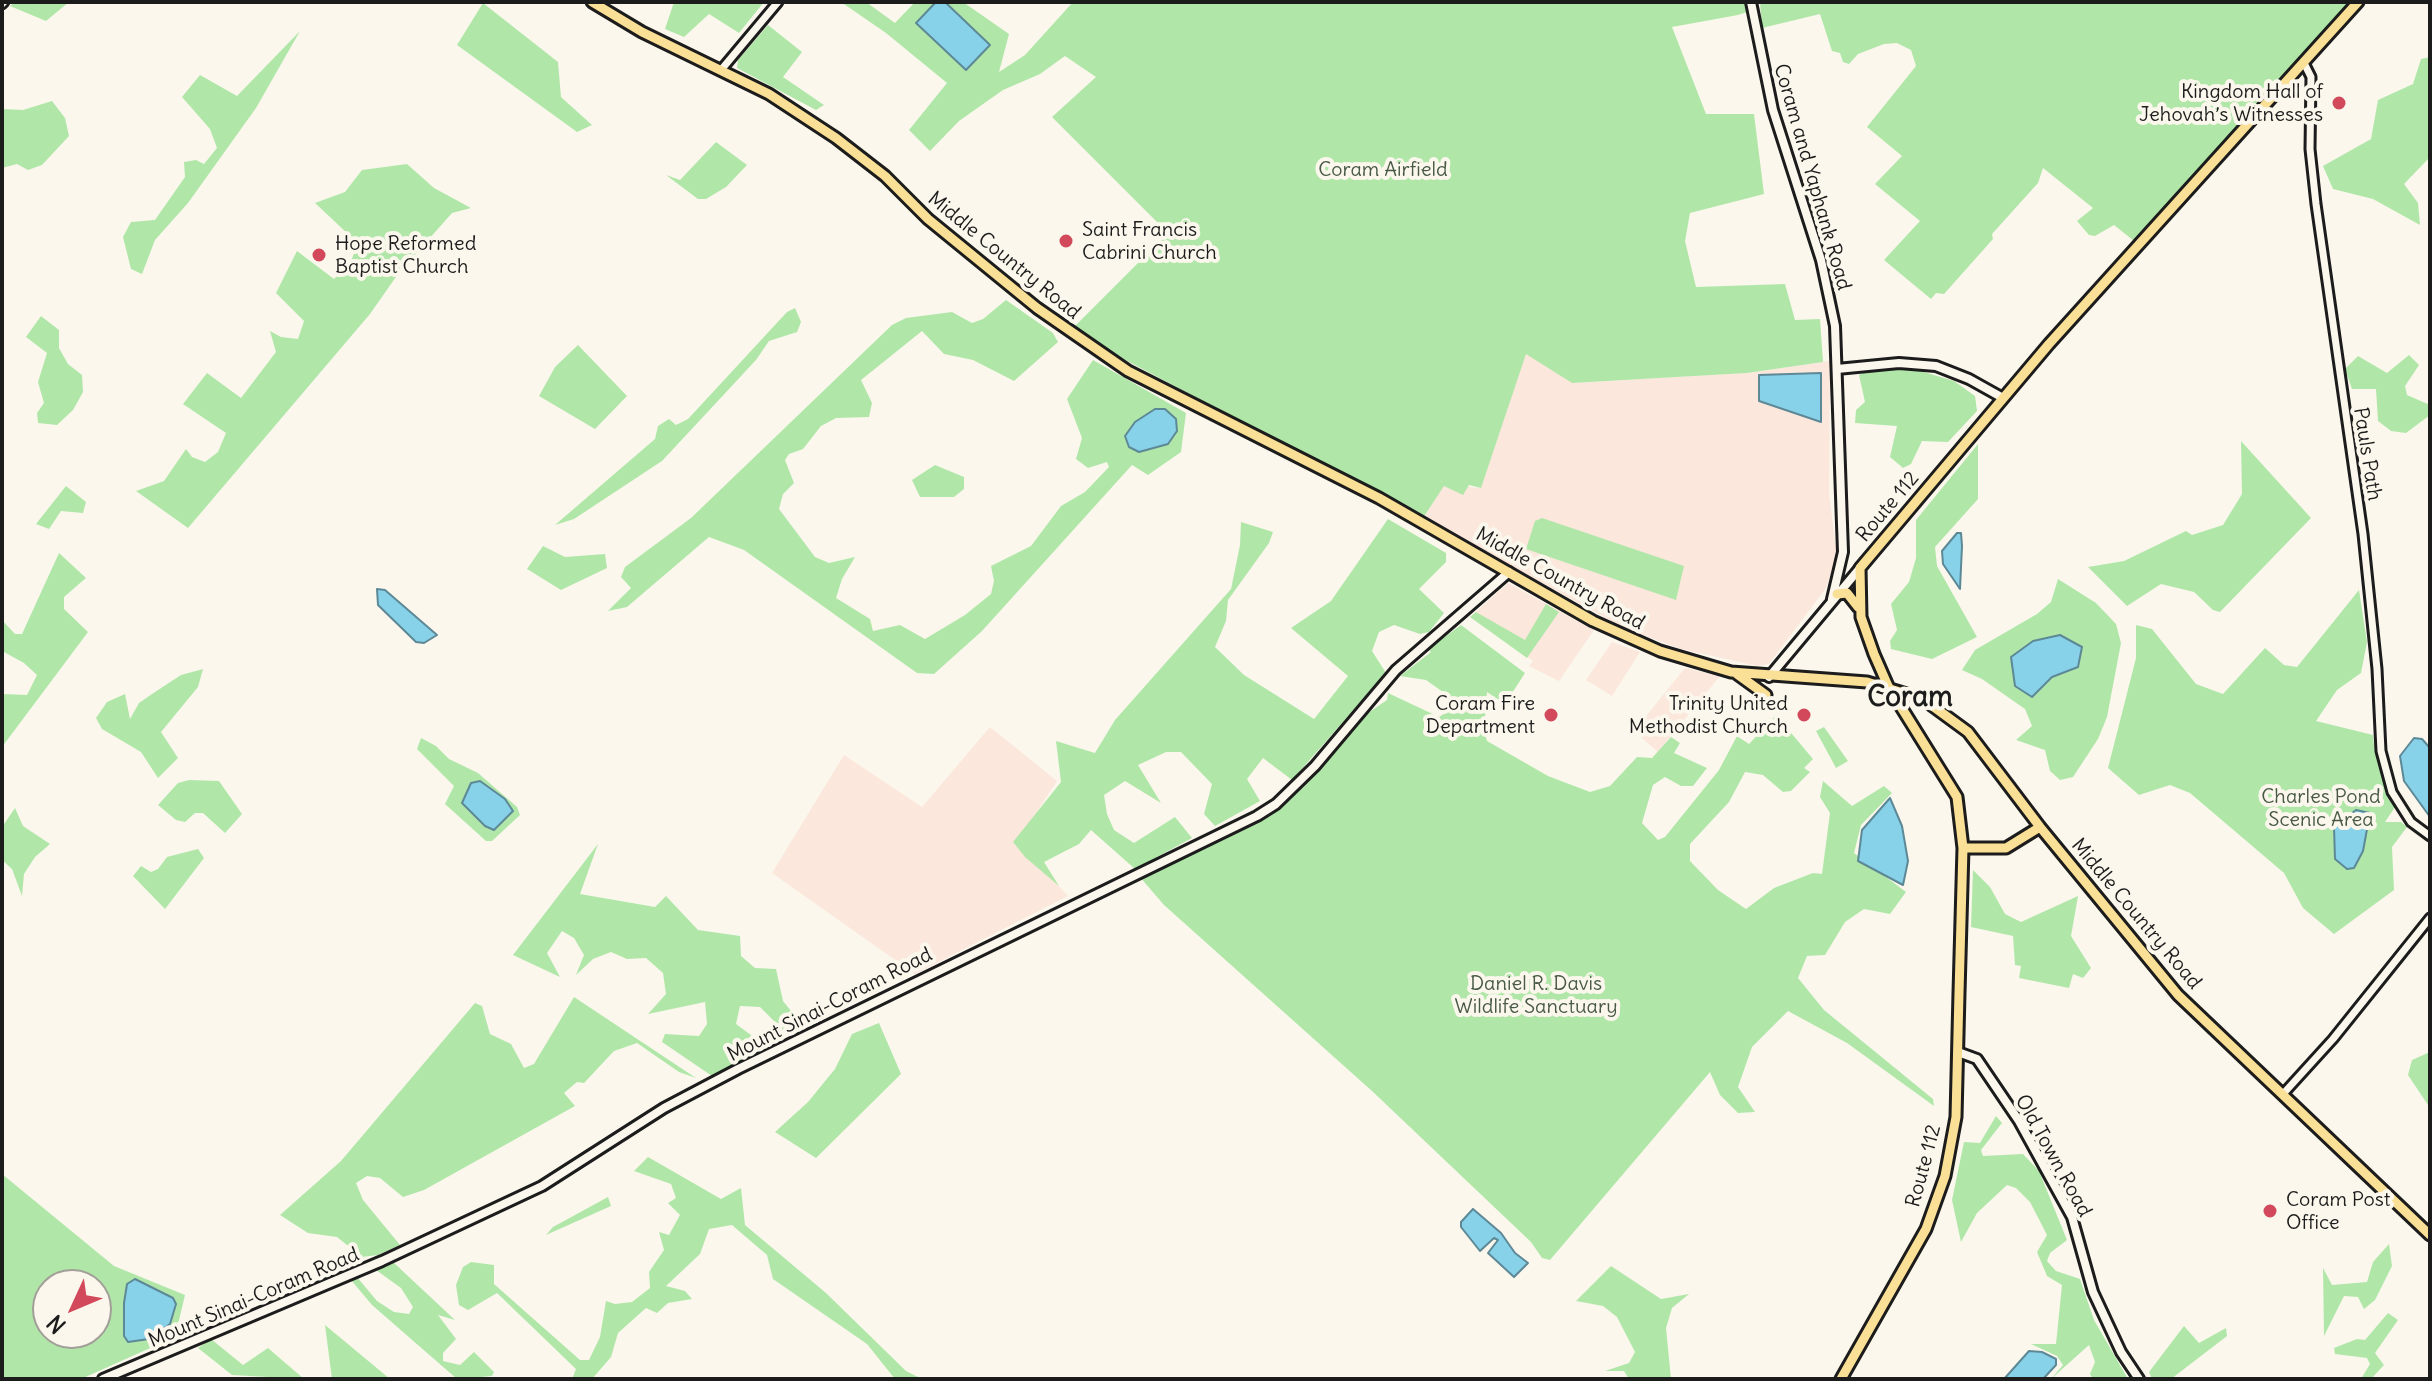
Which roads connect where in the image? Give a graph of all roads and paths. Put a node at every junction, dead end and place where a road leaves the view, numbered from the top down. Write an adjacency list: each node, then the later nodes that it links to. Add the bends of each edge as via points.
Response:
1 (592, 2): 6 (main road, Middle Country Road)
2 (778, 2): 6 (street)
3 (1751, 2): 7 (main road, Coram and Yaphank Road, via 1779,133 1824,272)
4 (2358, 2): 5 (main road, Route 112)
5 (2304, 63): 8 (main road, Route 112); 18 (street, Pauls Path, via 2311,77 2316,204 2363,534 2381,751 2392,792 2411,822)
6 (721, 70): 10 (main road, Middle Country Road, via 769,94 853,151 1037,308 1128,371 1315,464)
7 (1837, 369): 8 (main road, via 1899,363 1936,366); 11 (main road, Coram and Yaphank Road, via 1843,526)
8 (2003, 398): 9 (main road, Route 112)
9 (1860, 568): 11 (main road); 12 (main road, Route 112)
10 (1509, 572): 13 (main road, Middle Country Road, via 1623,636); 24 (main road, Mount Sinai-Coram Road, via 1396,670 1315,766 1257,816 738,1069 664,1108 542,1186 382,1261)
11 (1835, 596): 12 (main road, via 1847,593); 14 (main road)
12 (1860, 610): 15 (main road, Route 112)
13 (1734, 672): 14 (main road, Middle Country Road); 16 (main road)
14 (1769, 677): 15 (main road, Middle Country Road)
15 (1888, 686): 17 (main road, Middle Country Road, via 1923,699 1968,732); 19 (main road, Route 112, via 1957,797)
16 (1766, 695)
17 (2040, 827): 19 (main road, via 2006,848); 22 (main road, Middle Country Road, via 2178,995)
18 (2430, 836)
19 (1963, 848): 21 (main road, Route 112)
20 (2430, 918): 22 (street)
21 (1958, 1052): 25 (main road, Route 112, via 1956,1117 1945,1176 1926,1229); 26 (main road, Old Town Road, via 1977,1059 2066,1205 2093,1292)
22 (2283, 1094): 23 (main road, Middle Country Road)
23 (2430, 1235)
24 (103, 1379)
25 (1841, 1379)
26 (2139, 1379)

